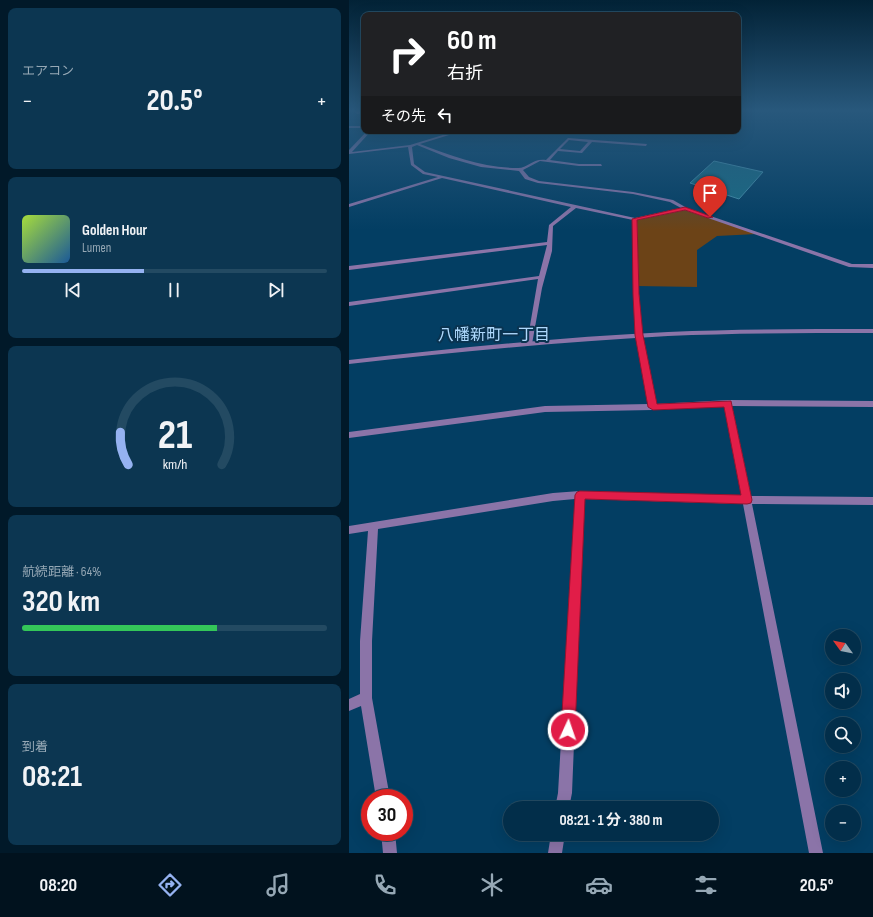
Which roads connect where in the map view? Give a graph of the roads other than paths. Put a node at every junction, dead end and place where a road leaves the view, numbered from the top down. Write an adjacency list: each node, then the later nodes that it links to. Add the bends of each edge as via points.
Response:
1 (361, 151): 7 (street)
2 (411, 151): 11 (street, via 412,164 424,173)
3 (434, 151): 10 (street, via 482,166)
4 (556, 151): 8 (street)
5 (567, 151): 6 (street)
6 (582, 151)
7 (349, 152)
8 (547, 161): 9 (street); 10 (street, via 539,160)
9 (601, 165)
10 (520, 170): 14 (street, via 527,178 538,182 633,194 671,201)
11 (441, 178): 12 (street); 13 (street)
12 (349, 206)
13 (575, 206): 15 (street); 16 (street, via 551,225)
14 (685, 209): 15 (street); 17 (street, via 851,266)
15 (635, 219): 22 (street)
16 (550, 243): 18 (street); 19 (street)
17 (873, 266)
18 (349, 268)
19 (543, 277): 20 (street); 23 (street)
20 (349, 304)
21 (873, 331): 22 (street)
22 (639, 335): 23 (street); 27 (street)
23 (530, 343): 24 (street)
24 (349, 362)
25 (728, 403): 26 (street); 27 (street); 30 (street)
26 (873, 404)
27 (653, 407): 28 (street, via 545,409)
28 (349, 435)
29 (580, 495): 30 (street); 32 (street, via 553,497); 37 (street)
30 (747, 500): 31 (street); 42 (street)
31 (873, 501)
32 (373, 526): 33 (street); 34 (street, via 366,641)
33 (349, 530)
34 (366, 698): 35 (street); 36 (street)
35 (349, 705)
36 (381, 789)
37 (563, 801)
38 (389, 841): 40 (street)
39 (557, 841): 41 (street)
40 (390, 853)
41 (555, 853)
42 (816, 853)

